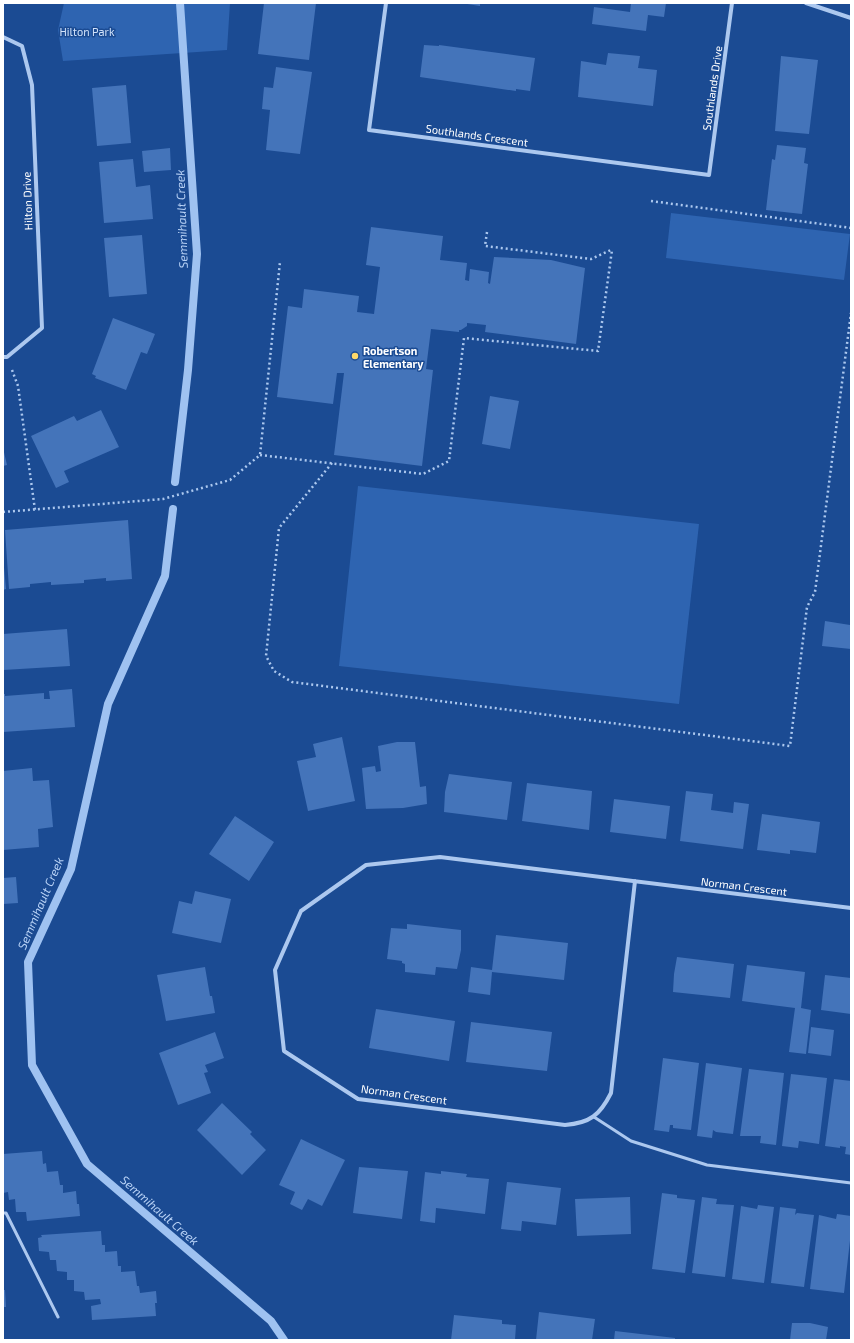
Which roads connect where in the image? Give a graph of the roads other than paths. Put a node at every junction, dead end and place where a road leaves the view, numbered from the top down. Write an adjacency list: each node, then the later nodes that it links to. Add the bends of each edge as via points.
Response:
1 (386, 3): 6 (street, Southlands Crescent, via 369,130)
2 (732, 3): 6 (street, Southlands Drive)
3 (806, 3): 4 (street)
4 (851, 18)
5 (3, 37): 7 (street, Hilton Drive, via 22,46 32,85 42,328)
6 (709, 174)
7 (5, 357)
8 (635, 881): 9 (street, Norman Crescent); 10 (street, Norman Crescent, via 611,1093 605,1105); 10 (street, Norman Crescent, via 440,858 366,865 301,911 275,970 284,1051 358,1099 565,1125 581,1124)
9 (851, 908)
10 (594, 1117): 11 (lane, via 631,1141 707,1165)
11 (851, 1183)
12 (3, 1213): 13 (lane, via 6,1214)
13 (58, 1317)

